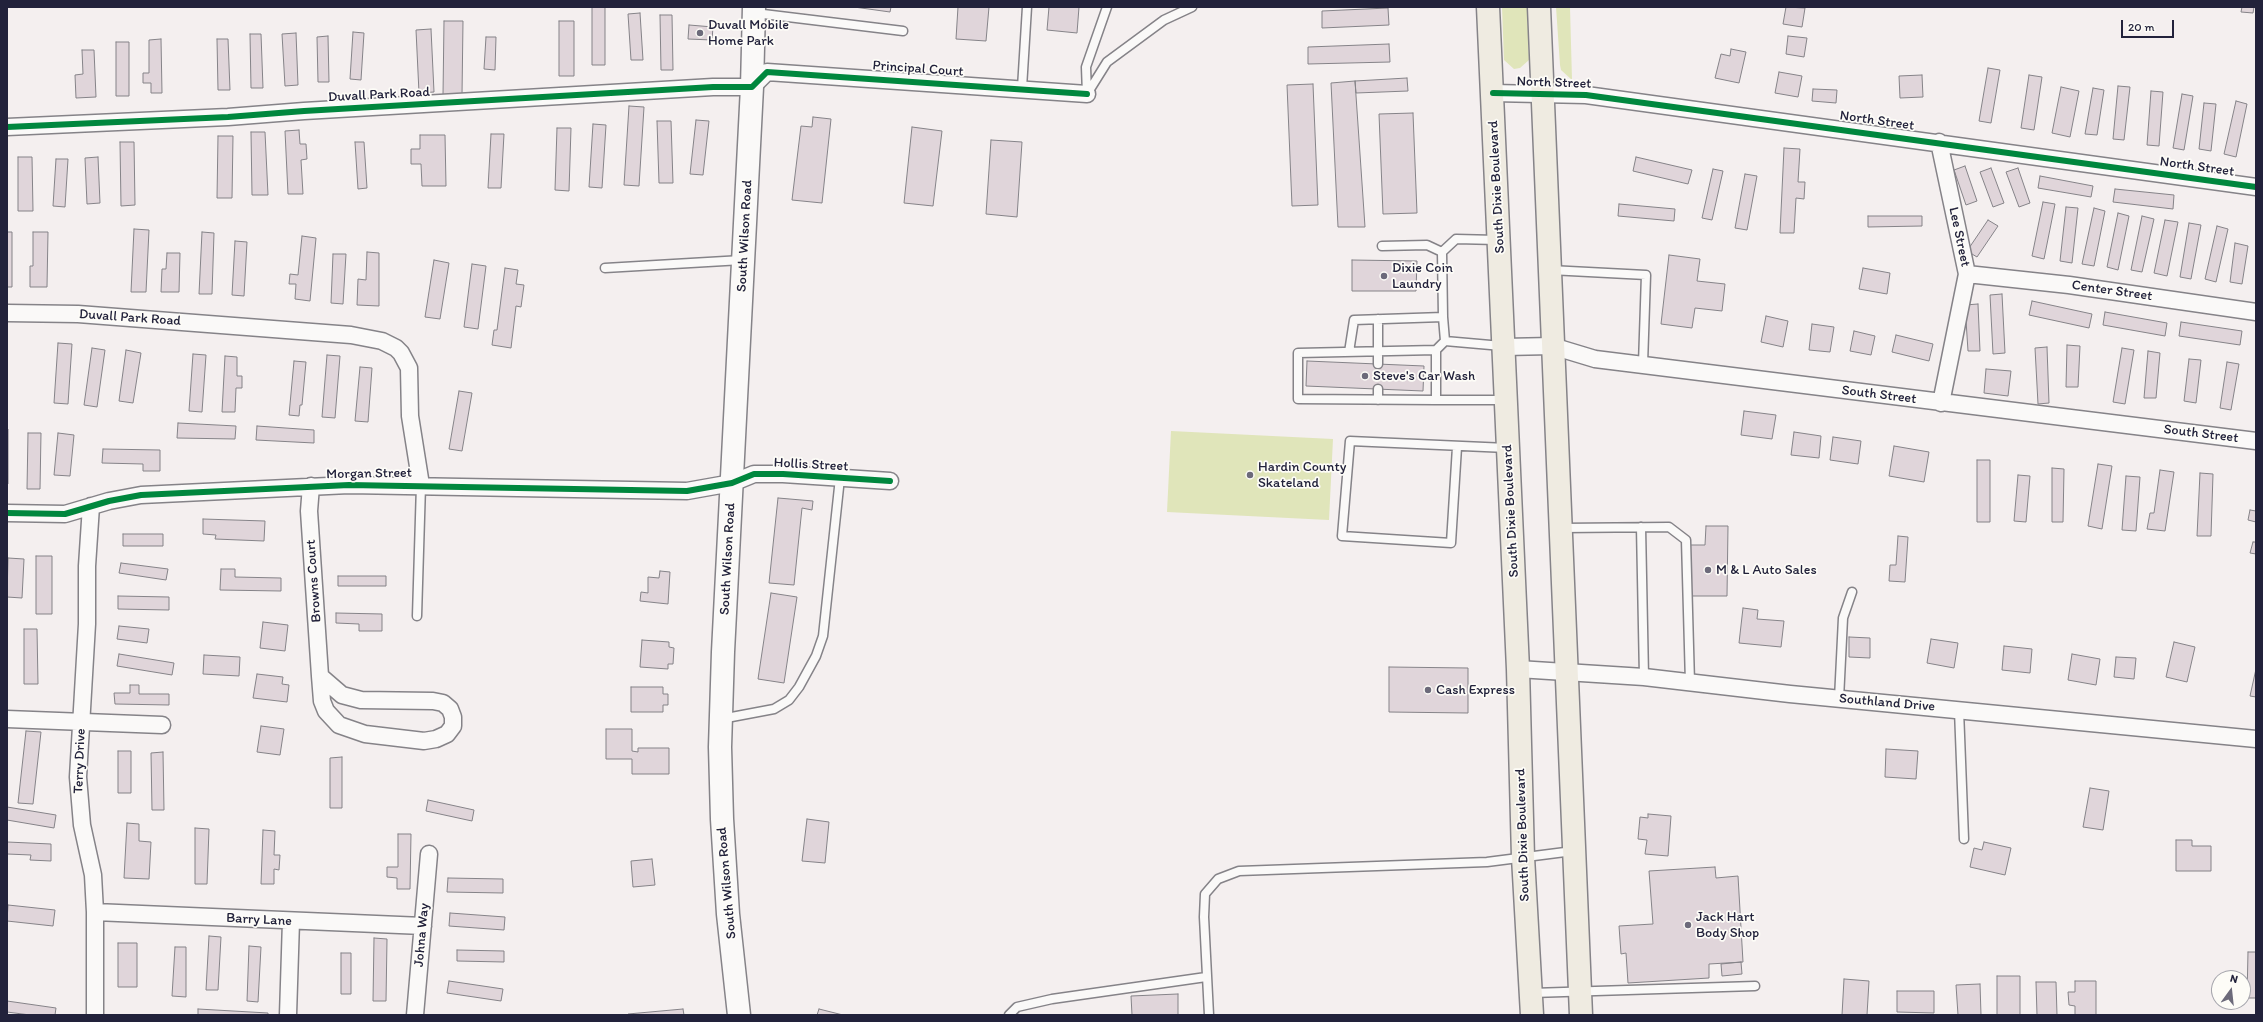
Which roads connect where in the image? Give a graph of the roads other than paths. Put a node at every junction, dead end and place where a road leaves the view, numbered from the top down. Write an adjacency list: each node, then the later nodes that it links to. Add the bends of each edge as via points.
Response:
1 (1027, 7): 9 (lane)
2 (1107, 7): 12 (lane, via 1086,67)
3 (1192, 7): 12 (lane, via 1164,20 1107,62)
4 (1488, 7): 10 (highway, South Dixie Boulevard)
5 (1539, 7): 11 (highway)
6 (754, 10): 7 (lane); 8 (main road, South Wilson Road)
7 (903, 31)
8 (752, 87): 9 (street, Principal Court, via 767,72); 13 (street, Duvall Park Road, via 713,87 304,111 228,118); 19 (main road, South Wilson Road)
9 (1022, 88): 12 (street, Principal Court)
10 (1493, 93): 11 (street, North Street); 16 (highway, South Dixie Boulevard)
11 (1542, 93): 14 (street, North Street, via 1586,95); 21 (highway)
12 (1087, 94)
13 (7, 127)
14 (1940, 142): 15 (street, North Street); 22 (street, Lee Street)
15 (2256, 187)
16 (1499, 240): 18 (lane, via 1456,239); 29 (highway, South Dixie Boulevard)
17 (1382, 246): 18 (lane, via 1427,244)
18 (1442, 252): 25 (lane)
19 (743, 260): 20 (lane); 45 (main road, South Wilson Road)
20 (605, 268)
21 (1550, 270): 28 (highway); 34 (lane, via 1646,275)
22 (1967, 274): 23 (street, Center Street, via 2070,285); 39 (street, Lee Street)
23 (2256, 312)
24 (7, 313): 46 (street, Duvall Park Road, via 78,314 350,336 382,341 401,353 409,368 410,416)
25 (1443, 317): 26 (lane); 27 (lane)
26 (1378, 319): 31 (lane); 32 (lane, via 1354,320)
27 (1445, 341): 29 (lane); 30 (lane)
28 (1552, 346): 29 (street, South Street); 34 (street, South Street, via 1595,359); 51 (highway)
29 (1504, 347): 38 (highway, South Dixie Boulevard)
30 (1436, 350): 31 (lane); 37 (lane)
31 (1378, 351): 32 (lane); 33 (lane)
32 (1349, 352): 36 (lane, via 1298,353 1298,400)
33 (1378, 364)
34 (1643, 364): 39 (street, South Street)
35 (1378, 389): 36 (lane)
36 (1378, 400): 37 (lane)
37 (1436, 400): 38 (lane)
38 (1506, 400): 42 (highway, South Dixie Boulevard)
39 (1941, 403): 40 (street, South Street)
40 (2256, 440)
41 (1457, 447): 41 (lane, via 1350,441 1342,536 1451,543); 42 (lane)
42 (1508, 448): 54 (highway, South Dixie Boulevard)
43 (840, 478): 44 (street, Hollis Street); 45 (street, Hollis Street, via 754,474); 62 (lane, via 823,636 816,656 789,700 774,709)
44 (890, 481)
45 (732, 483): 46 (street, Morgan Street, via 687,491); 62 (main road, South Wilson Road)
46 (421, 485): 47 (street, Morgan Street); 53 (lane)
47 (311, 486): 48 (street, Morgan Street, via 141,495); 56 (street, Browns Court, via 309,512)
48 (91, 506): 49 (street, Morgan Street, via 60,514); 63 (street, Terry Drive)
49 (7, 513)
50 (1641, 527): 51 (lane); 57 (lane); 58 (lane, via 1669,527 1686,540)
51 (1561, 528): 55 (highway)
52 (1852, 592): 59 (lane, via 1843,618)
53 (418, 616)
54 (1518, 669): 55 (street, Southland Drive); 69 (highway, South Dixie Boulevard)
55 (1566, 672): 57 (street, Southland Drive); 67 (highway)
56 (320, 676): 56 (street, Browns Court, via 322,701 326,711 339,725 365,734 424,741 447,734 453,726 450,709 443,703 361,700 342,695)
57 (1644, 677): 58 (street, Southland Drive)
58 (1690, 683): 59 (street, Southland Drive)
59 (1839, 699): 60 (street, Southland Drive)
60 (1958, 710): 65 (street, Southland Drive); 66 (lane)
61 (7, 719): 63 (street)
62 (721, 719): 80 (main road, South Wilson Road, via 722,819 728,914)
63 (81, 723): 64 (street); 70 (street, Terry Drive, via 78,793 82,826 93,875)
64 (162, 726)
65 (2256, 739)
66 (1964, 839)
67 (1574, 851): 69 (lane); 75 (highway)
68 (429, 854): 72 (street, Johna Way)
69 (1523, 857): 73 (lane, via 1487,862 1239,871 1218,879 1205,894); 76 (highway, South Dixie Boulevard)
70 (95, 912): 71 (street, Barry Lane); 77 (street, Terry Drive)
71 (291, 921): 72 (street, Barry Lane); 78 (street)
72 (423, 926): 79 (street, Johna Way)
73 (1206, 977): 81 (lane, via 1052,999 1017,1007); 82 (lane)
74 (1755, 986): 75 (lane)
75 (1580, 991): 76 (lane); 84 (highway)
76 (1531, 993): 83 (highway, South Dixie Boulevard)
77 (95, 1015)
78 (288, 1015)
79 (415, 1015)
80 (739, 1015)
81 (1009, 1015)
82 (1209, 1015)
83 (1532, 1015)
84 (1581, 1015)

